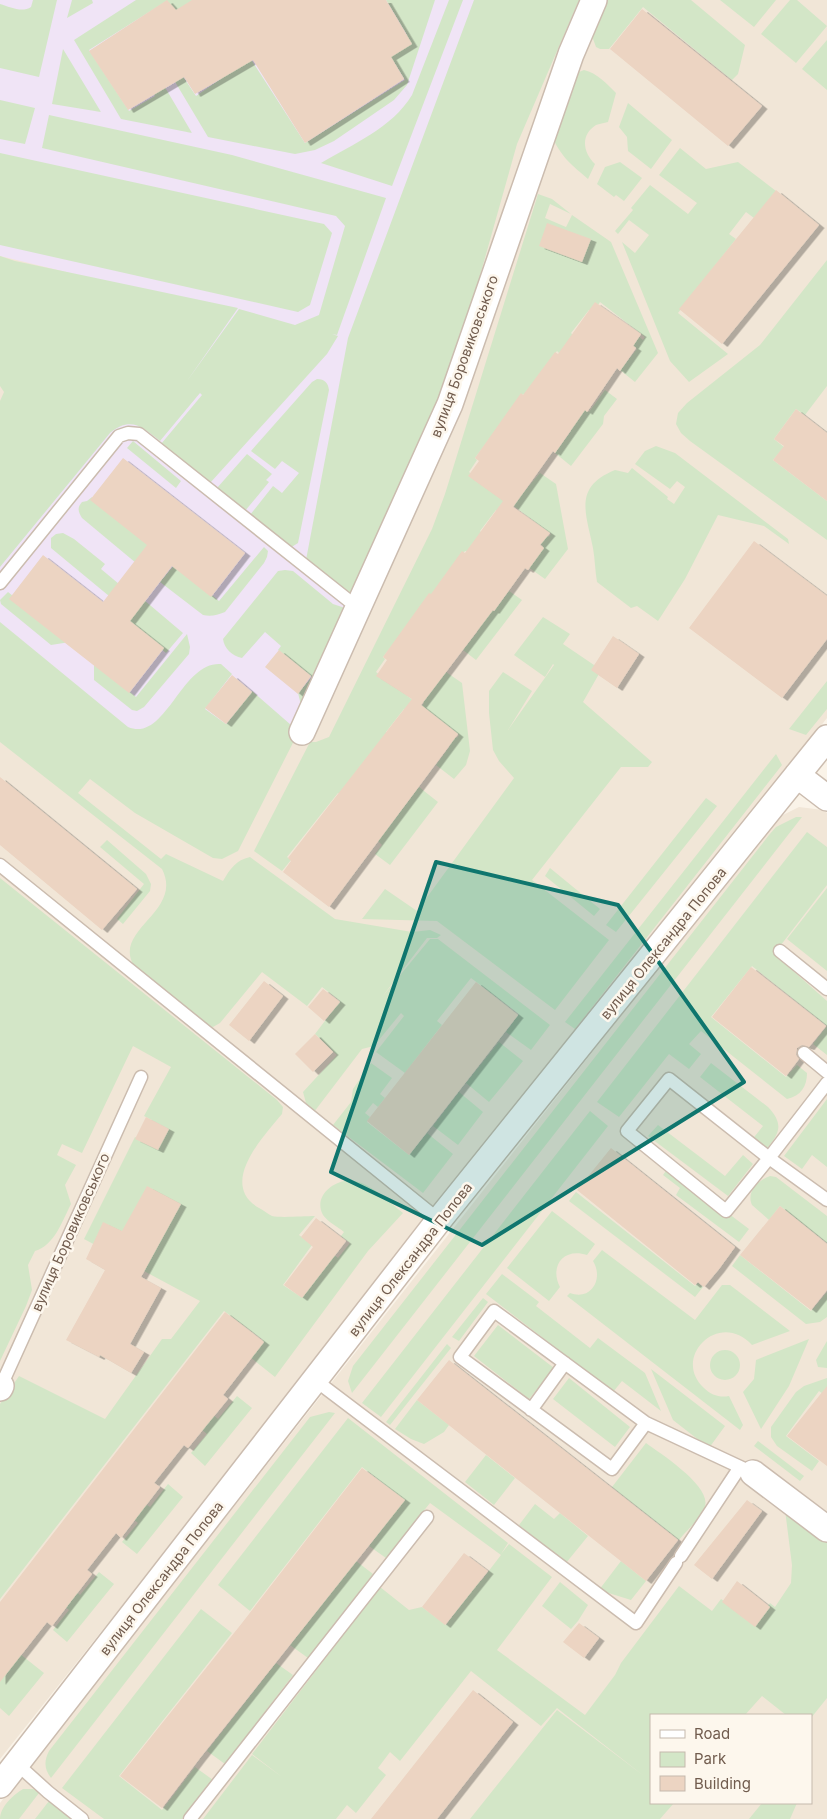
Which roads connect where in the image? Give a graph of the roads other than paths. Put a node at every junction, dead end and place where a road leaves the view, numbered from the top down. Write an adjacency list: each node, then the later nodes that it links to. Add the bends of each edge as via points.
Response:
1 (594, 0): 3 (street, вулиця Боровиковського, via 571,54 450,404)
2 (0, 583): 3 (lane, via 119,436 128,433 139,434 348,600)
3 (359, 605): 4 (street, вулиця Боровиковського)
4 (302, 732)
5 (827, 738): 6 (street, вулиця Олександра Попова)
6 (797, 775): 7 (street); 17 (street, вулиця Олександра Попова)
7 (827, 798)
8 (0, 864): 17 (lane)
9 (780, 951): 10 (lane)
10 (827, 989)
11 (804, 1054): 12 (lane)
12 (827, 1072)
13 (141, 1077): 20 (lane, вулиця Боровиковського)
14 (827, 1083): 15 (lane)
15 (769, 1158): 15 (lane, via 726,1211 627,1132 669,1079); 16 (lane)
16 (827, 1200)
17 (439, 1220): 19 (street, вулиця Олександра Попова)
18 (565, 1364): 21 (lane); 21 (lane, via 494,1311 460,1357); 22 (lane)
19 (315, 1380): 23 (lane, via 636,1623); 26 (street, вулиця Олександра Попова)
20 (0, 1386)
21 (531, 1410): 22 (lane, via 612,1469)
22 (646, 1423): 23 (lane)
23 (746, 1470): 25 (street)
24 (427, 1517): 29 (lane)
25 (827, 1529)
26 (17, 1764): 27 (street, вулиця Олександра Попова); 28 (lane)
27 (0, 1786)
28 (82, 1819)
29 (190, 1819)

